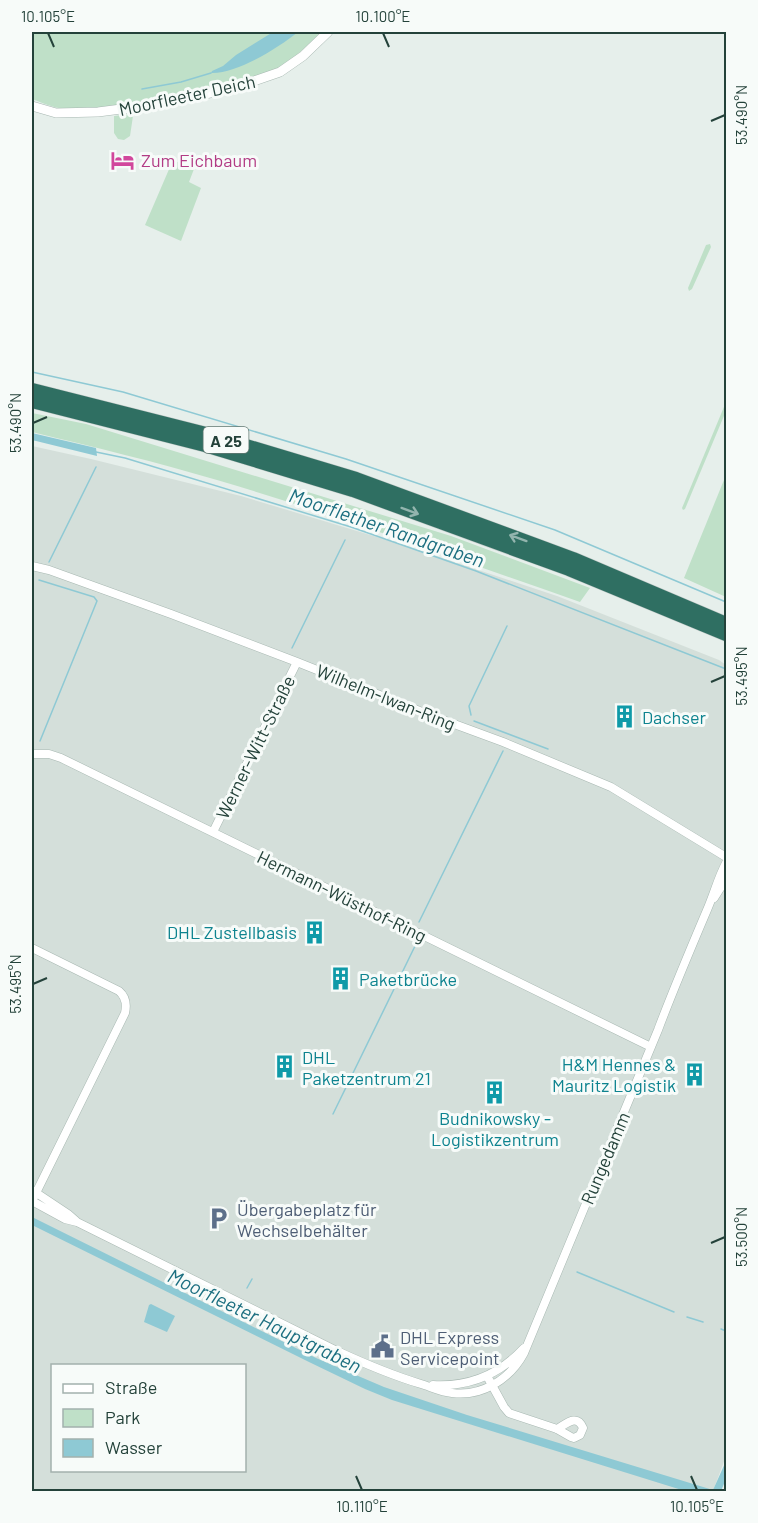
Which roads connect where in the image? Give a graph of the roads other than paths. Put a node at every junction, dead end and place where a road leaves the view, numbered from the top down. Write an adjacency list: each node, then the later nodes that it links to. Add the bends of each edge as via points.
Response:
1 (328, 32): 2 (street, Moorfleeter Deich, via 280,72 237,87 160,104 98,112 56,113)
2 (32, 106)
3 (32, 390): 6 (highway, A 25, one-way to 3, via 573,559 357,479 206,434)
4 (32, 401): 7 (highway, A 25, one-way to 7, via 205,445 353,490 569,569)
5 (32, 566): 8 (street, Wilhelm-Iwan-Ring)
6 (726, 624)
7 (726, 634)
8 (297, 662): 10 (street, Werner-Witt-Straße); 11 (street, Wilhelm-Iwan-Ring, via 610,787)
9 (32, 754): 10 (street, Hermann-Wüsthof-Ring, via 61,758)
10 (213, 832): 16 (street, Hermann-Wüsthof-Ring)
11 (726, 856)
12 (726, 863): 14 (street, Rungedamm)
13 (726, 879): 14 (street, Rungedamm)
14 (709, 906): 16 (street, Rungedamm)
15 (32, 948): 17 (street, via 118,991 126,1003 125,1013)
16 (651, 1047): 20 (street, Rungedamm)
17 (34, 1191): 18 (street); 19 (street, Rungedamm)
18 (32, 1201): 19 (street, Rungedamm)
19 (77, 1222): 22 (street, Rungedamm, via 335,1350)
20 (527, 1343): 21 (street, Rungedamm); 23 (street, Rungedamm, via 512,1370)
21 (488, 1376): 22 (street, Rungedamm, via 455,1385); 23 (street)
22 (423, 1385): 23 (street, Rungedamm, via 457,1393)
23 (492, 1385): 24 (street, via 509,1413)
24 (557, 1429)

